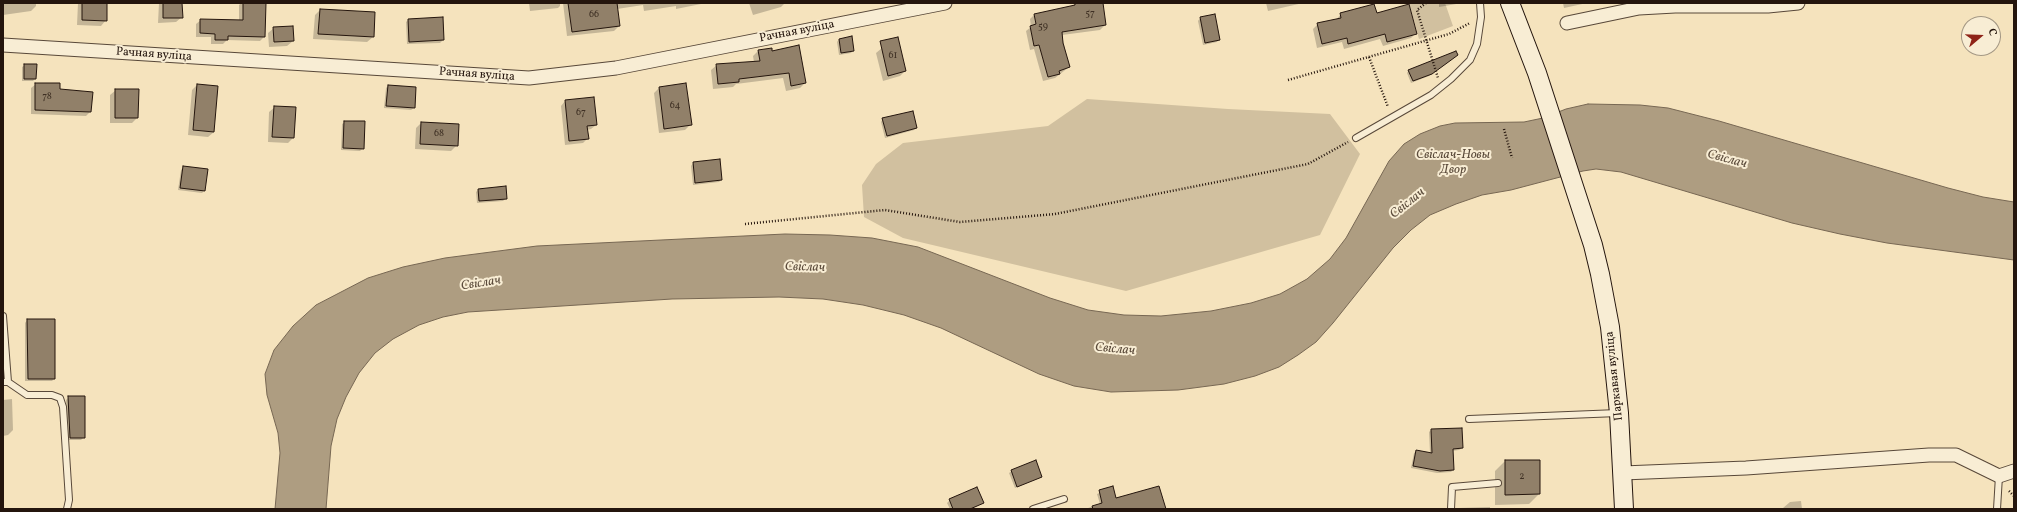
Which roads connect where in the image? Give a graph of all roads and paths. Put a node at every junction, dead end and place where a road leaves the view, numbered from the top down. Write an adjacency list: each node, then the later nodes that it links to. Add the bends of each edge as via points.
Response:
1 (945, 3): 9 (street, Рачная вуліца, via 616,68 529,78)
2 (1426, 3): 8 (path, via 1417,10)
3 (1480, 3): 6 (lane)
4 (1510, 3): 20 (main road, Паркавая вуліца, via 1537,73 1593,245 1610,327)
5 (1798, 3): 7 (street, via 1768,6 1639,8)
6 (1481, 17): 8 (path, via 1449,34); 12 (lane, via 1477,44 1470,60)
7 (1567, 23)
8 (1426, 41): 10 (path); 12 (path)
9 (3, 46)
10 (1369, 57): 11 (path); 13 (path)
11 (1288, 80)
12 (1441, 87): 13 (lane)
13 (1392, 117): 15 (lane)
14 (1504, 129): 16 (path)
15 (1356, 138): 17 (path, via 1308,164 1055,214 960,222 885,210)
16 (1512, 158)
17 (745, 224)
18 (3, 316): 19 (lane)
19 (6, 382): 27 (lane, via 26,395 52,395 60,398 63,407 69,500)
20 (1619, 413): 21 (lane); 23 (main road, Паркавая вуліца)
21 (1469, 419)
22 (2014, 472): 24 (street)
23 (1623, 473): 24 (street, via 1956,455); 30 (main road, Паркавая вуліца)
24 (1999, 476): 31 (lane)
25 (1498, 483): 29 (lane, via 1452,487)
26 (1064, 499): 28 (lane)
27 (67, 509)
28 (1034, 509)
29 (1451, 509)
30 (1624, 509)
31 (1997, 509)

